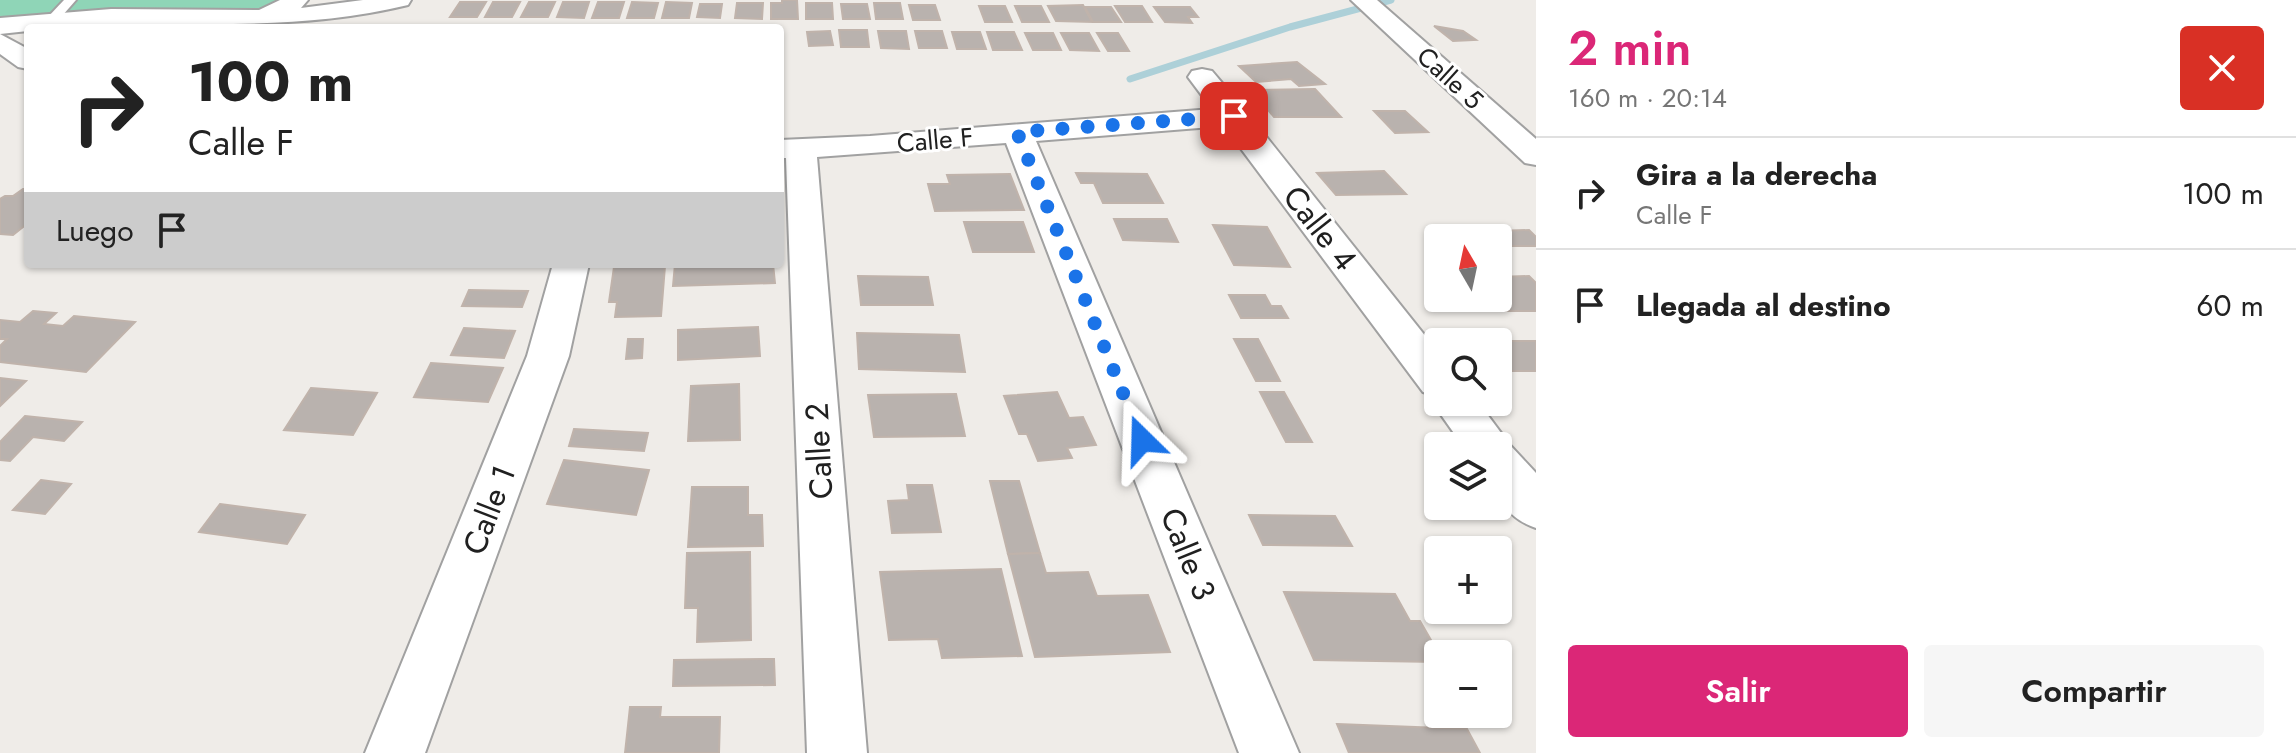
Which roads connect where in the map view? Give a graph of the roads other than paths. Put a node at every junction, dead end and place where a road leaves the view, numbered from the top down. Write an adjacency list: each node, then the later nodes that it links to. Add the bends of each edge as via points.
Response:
1 (70, 0): 6 (lane)
2 (296, 0): 5 (street)
3 (399, 0): 5 (street, via 335,13)
4 (1363, 0): 14 (street, Calle 5)
5 (258, 18): 6 (street)
6 (51, 21): 7 (street)
7 (0, 26)
8 (0, 42): 9 (street)
9 (24, 58)
10 (1202, 77): 11 (street, Calle 4)
11 (1234, 116): 12 (street, Calle F); 16 (street, Calle 4)
12 (1017, 132): 13 (street, Calle F); 23 (street, Calle 3)
13 (790, 149): 22 (street, Calle 2)
14 (1536, 156)
15 (570, 268): 21 (street, Calle 1, via 548,356)
16 (1424, 363)
17 (1465, 416): 18 (street)
18 (1477, 432)
19 (1512, 477): 20 (street)
20 (1536, 508)
21 (395, 753)
22 (837, 753)
23 (1269, 753)

